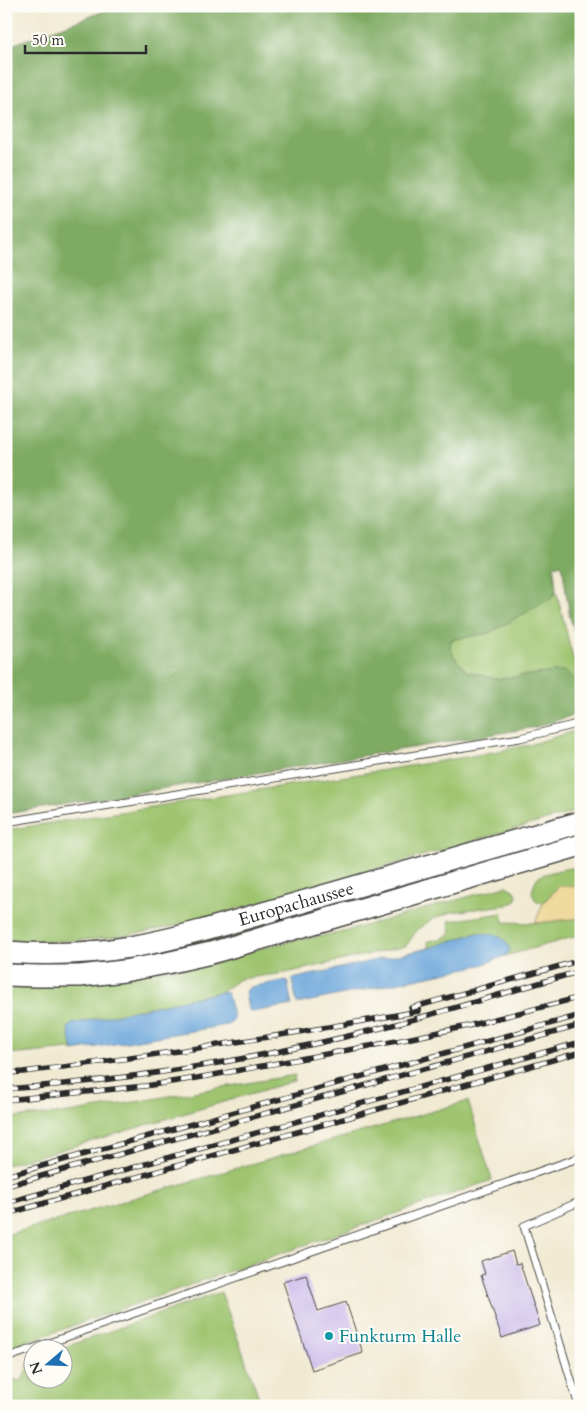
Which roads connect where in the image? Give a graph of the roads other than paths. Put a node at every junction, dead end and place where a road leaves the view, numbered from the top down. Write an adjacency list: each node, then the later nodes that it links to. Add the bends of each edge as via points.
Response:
1 (581, 721): 2 (lane, via 511,740)
2 (6, 822)
3 (581, 822): 5 (main road, Europachaussee, via 201,932 94,951)
4 (581, 846): 6 (main road, Europachaussee, via 167,963 80,976)
5 (6, 952)
6 (6, 975)
7 (581, 1157): 9 (lane)
8 (581, 1201): 10 (lane, via 524,1226)
9 (6, 1358)
10 (579, 1406)

